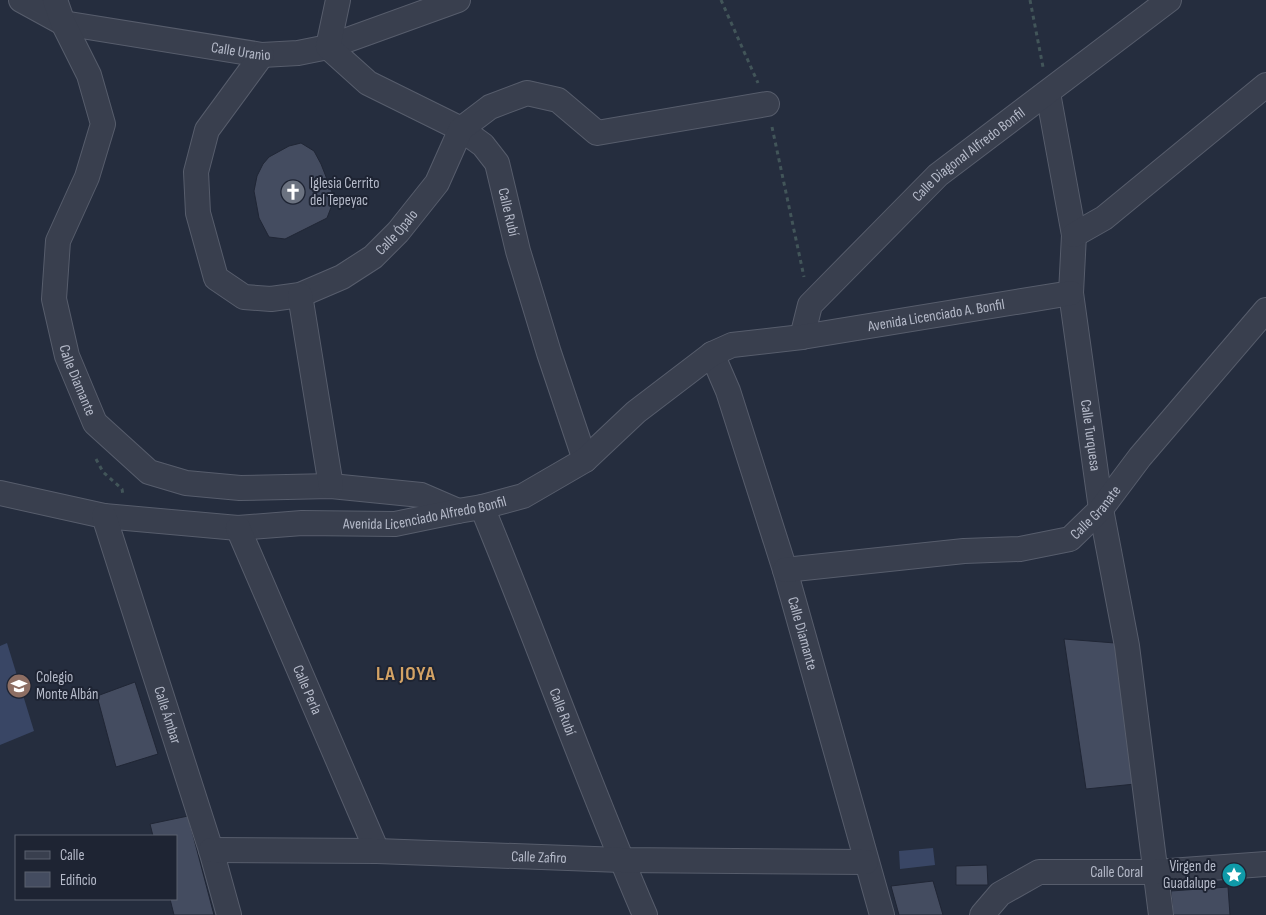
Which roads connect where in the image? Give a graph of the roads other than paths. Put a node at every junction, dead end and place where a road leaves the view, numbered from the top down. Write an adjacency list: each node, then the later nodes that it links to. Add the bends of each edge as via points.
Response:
1 (21, 0): 6 (street, Calle Uranio)
2 (55, 0): 6 (street, Calle Diamante)
3 (338, 0): 7 (street)
4 (458, 0): 7 (street, Calle Uranio)
5 (1169, 0): 10 (street, Calle Diagonal Alfredo Bonfil)
6 (63, 22): 8 (street, Calle Uranio); 20 (street, Calle Diamante, via 88,76 103,124 87,177 58,241 54,299 67,356 96,423 149,472 186,483 240,488)
7 (328, 47): 8 (street, Calle Uranio, via 298,54); 12 (street, Calle Rubí, via 368,83)
8 (262, 54): 15 (street, Calle Ópalo, via 207,130 196,172 198,213 216,278 244,297 271,299)
9 (1266, 86): 13 (street, via 1104,218)
10 (1048, 92): 13 (street, Calle Turquesa); 17 (street, Calle Diagonal Alfredo Bonfil, via 938,175 810,304)
11 (767, 104): 12 (street, Calle Ópalo, via 597,133 558,100 527,93 490,107)
12 (461, 129): 15 (street, Calle Ópalo, via 437,183 398,232 373,257 342,277); 19 (street, Calle Rubí, via 483,145 497,163 518,250)
13 (1074, 235): 14 (street, Calle Turquesa)
14 (1071, 293): 17 (street, Avenida Licenciado A. Bonfil); 23 (street, Calle Turquesa)
15 (300, 294): 20 (street)
16 (1266, 310): 23 (street, Calle Granate, via 1140,456)
17 (802, 337): 18 (street, Avenida Licenciado Alfredo Bonfil, via 732,345)
18 (712, 354): 19 (street, Avenida Licenciado Alfredo Bonfil, via 636,412); 27 (street, Calle Diamante, via 728,391)
19 (585, 460): 22 (street, Avenida Licenciado Alfredo Bonfil, via 523,496)
20 (331, 486): 24 (street, Calle Diamante, via 420,495)
21 (0, 493): 25 (street, Avenida Licenciado Alfredo Bonfil)
22 (482, 507): 24 (street, Avenida Licenciado Alfredo Bonfil); 30 (street, Calle Rubí)
23 (1101, 508): 27 (street, Calle Granate, via 1070,539 1020,549 964,551); 33 (street, Calle Turquesa, via 1127,646)
24 (458, 510): 26 (street, Avenida Licenciado Alfredo Bonfil, via 395,524 302,523)
25 (116, 517): 26 (street, Avenida Licenciado Alfredo Bonfil); 28 (street, Calle Ámbar)
26 (238, 528): 29 (street, Calle Perla)
27 (785, 570): 31 (street, Calle Diamante)
28 (211, 850): 29 (street, Calle Zafiro); 34 (street, Calle Ámbar)
29 (378, 851): 30 (street, Calle Zafiro)
30 (621, 860): 31 (street, Calle Zafiro); 35 (street, Calle Rubí)
31 (866, 862): 36 (street, Calle Diamante)
32 (1266, 864): 33 (street, Calle Coral)
33 (1156, 872): 37 (street, Calle Coral, via 1039,872 1000,894); 38 (street, Calle Turquesa)
34 (228, 915)
35 (645, 915)
36 (882, 915)
37 (982, 915)
38 (1161, 915)

